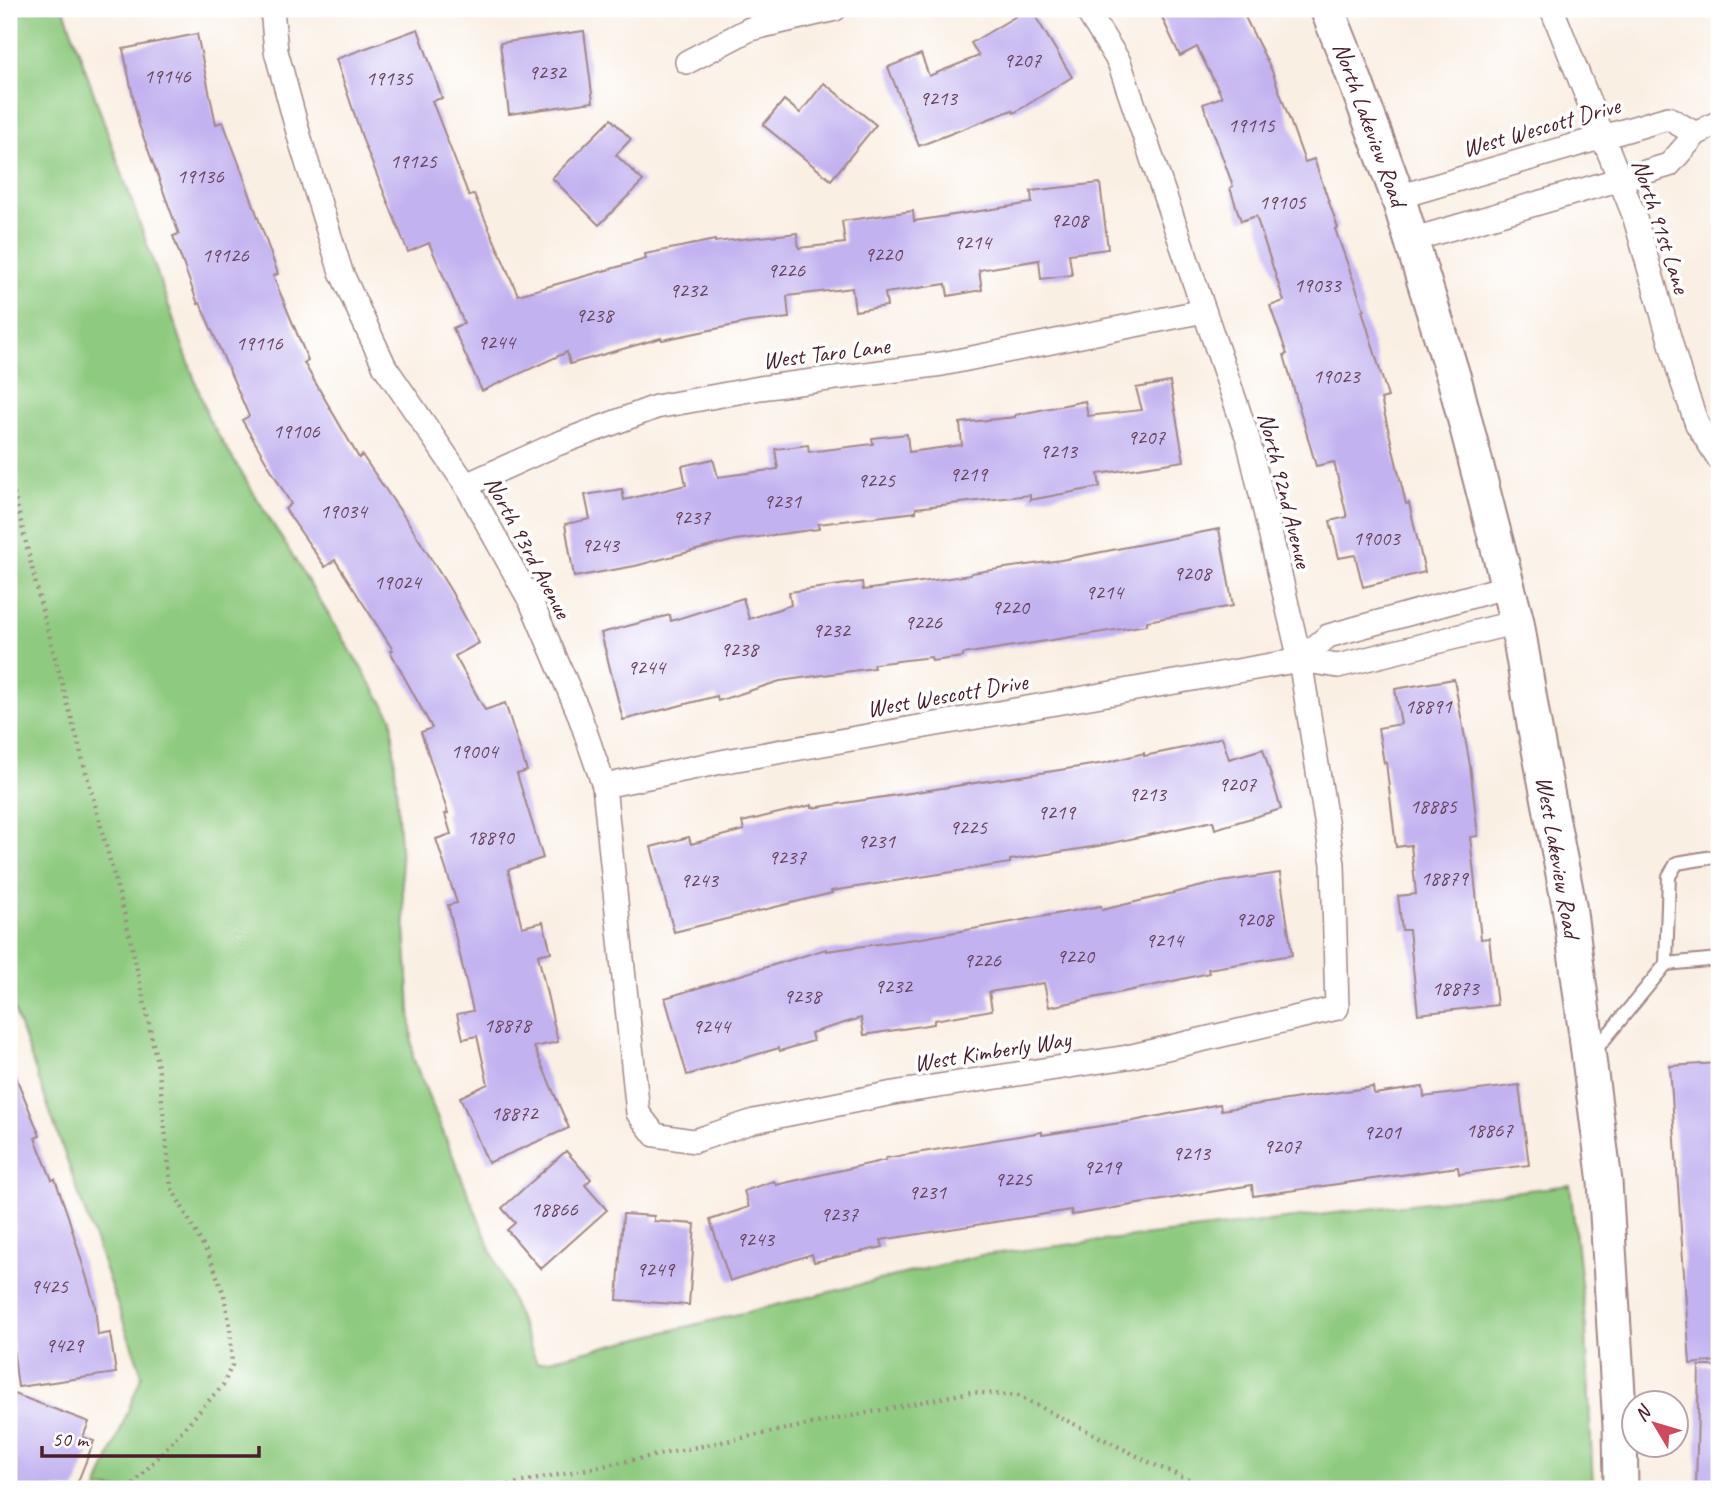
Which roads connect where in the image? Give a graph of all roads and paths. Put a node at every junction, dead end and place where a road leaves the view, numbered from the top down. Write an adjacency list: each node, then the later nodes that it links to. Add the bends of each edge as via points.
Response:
1 (272, 9): 16 (street, North 93rd Avenue, via 276,51 341,272 385,367)
2 (835, 9): 6 (street, via 750,29)
3 (1086, 9): 13 (street, North 92nd Avenue, via 1119,62)
4 (1326, 9): 11 (street, North Lakeview Road)
5 (1552, 9): 9 (street, North 91st Lane)
6 (687, 62)
7 (1719, 122): 8 (street)
8 (1696, 134): 9 (street, West Wescott Drive, via 1668,118); 10 (street, via 1669,165)
9 (1603, 137): 10 (street, North 91st Lane); 11 (street, West Wescott Drive)
10 (1620, 179): 12 (street); 14 (street, North 91st Lane, via 1697,424)
11 (1398, 197): 12 (street, North Lakeview Road)
12 (1410, 240): 17 (street, West Lakeview Road, via 1455,382)
13 (1204, 311): 16 (street, West Taro Lane, via 942,364 656,407); 19 (street, North 92nd Avenue, via 1248,439)
14 (1719, 459)
15 (9, 473): 27 (path, via 140,982 159,1072 171,1187 211,1260 230,1328 232,1365 223,1385)
16 (466, 485): 20 (street, North 93rd Avenue, via 532,604)
17 (1509, 586): 18 (street, West Lakeview Road); 19 (street, via 1328,636)
18 (1517, 622): 19 (street, West Wescott Drive, via 1338,666); 25 (street, West Lakeview Road, via 1569,905)
19 (1300, 660): 20 (street, West Wescott Drive); 24 (street, North 92nd Avenue, via 1334,864)
20 (604, 786): 26 (street, North 93rd Avenue, via 638,1113)
21 (1719, 856): 23 (lane, via 1677,863 1669,876)
22 (1719, 959): 23 (lane)
23 (1666, 964): 25 (lane)
24 (1337, 1008): 26 (street, West Kimberly Way, via 1128,1057 893,1093 754,1121 694,1141)
25 (1588, 1058): 30 (street, West Lakeview Road, via 1605,1182)
26 (655, 1135)
27 (129, 1489)
28 (488, 1489): 29 (path, via 971,1392 1018,1396)
29 (1212, 1489)
30 (1621, 1489)

